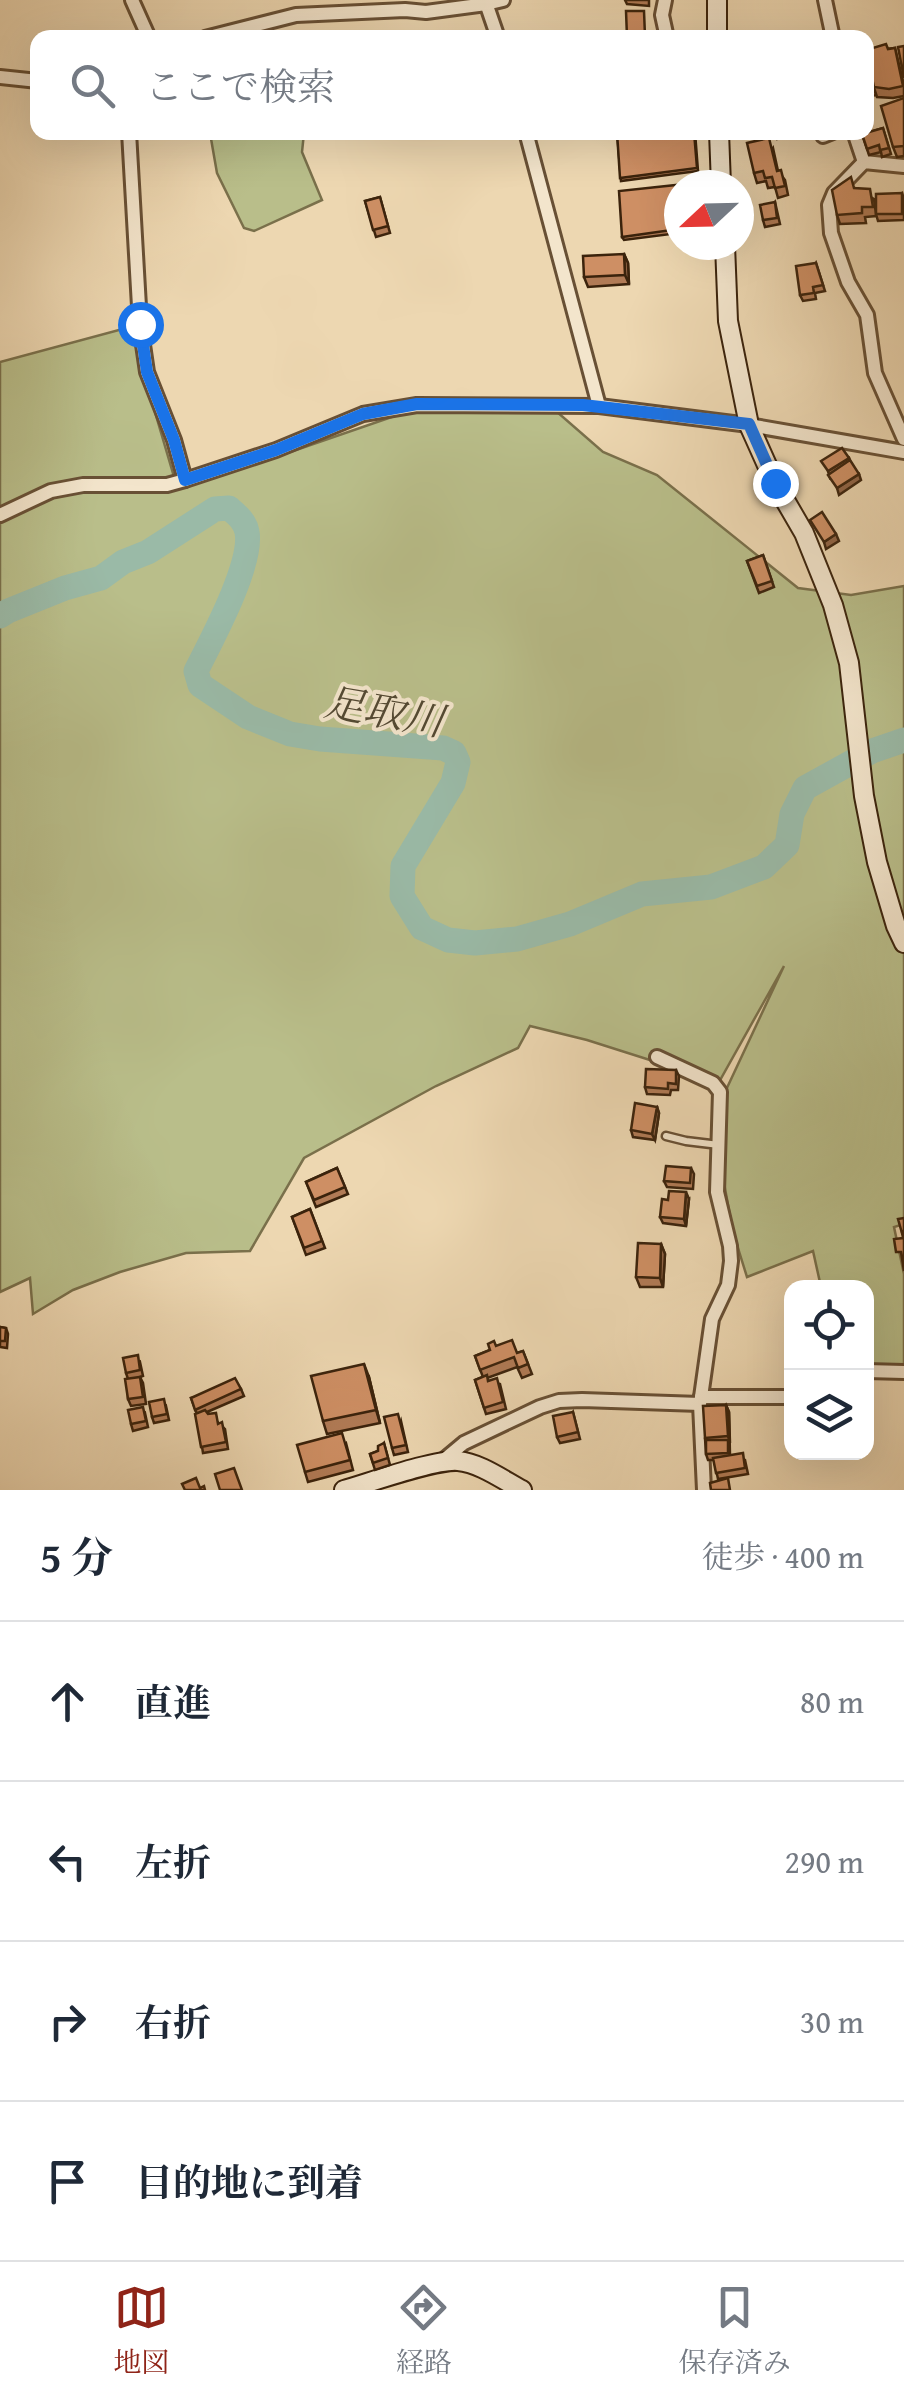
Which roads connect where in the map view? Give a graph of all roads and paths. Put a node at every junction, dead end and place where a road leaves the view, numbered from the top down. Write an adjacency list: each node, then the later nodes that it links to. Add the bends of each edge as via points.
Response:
1 (132, 0): 7 (street)
2 (503, 0): 6 (street)
3 (665, 0): 10 (street)
4 (717, 0): 11 (street)
5 (824, 0): 12 (street)
6 (486, 2): 8 (street, via 426,12 296,15); 9 (street)
7 (145, 30)
8 (237, 30)
9 (495, 30)
10 (665, 30)
11 (717, 30)
12 (831, 30)
13 (0, 77): 14 (street)
14 (30, 80)
15 (129, 140): 27 (street, via 147,372)
16 (528, 140): 23 (street)
17 (719, 140): 21 (street)
18 (857, 140): 19 (street)
19 (864, 162): 20 (street); 25 (street, via 834,193 831,232 867,316 876,373)
20 (904, 166)
21 (721, 170)
22 (725, 260): 24 (street, via 728,321)
23 (599, 406): 24 (street); 27 (street, via 417,404 363,414)
24 (749, 424): 26 (street); 29 (street, via 832,605 849,664 877,862)
25 (904, 439)
26 (904, 452)
27 (185, 480): 28 (street, via 51,491)
28 (0, 516)
29 (904, 943)
30 (657, 1057): 32 (street, via 713,1082 720,1092)
31 (666, 1136): 32 (lane)
32 (719, 1146): 36 (street, via 717,1192 732,1261 712,1319)
33 (874, 1372): 34 (street)
34 (904, 1372)
35 (784, 1396): 36 (street)
36 (701, 1401): 37 (street, via 559,1401 464,1443); 40 (street)
37 (440, 1463): 38 (street); 39 (street, via 476,1466)
38 (344, 1490)
39 (522, 1490)
40 (704, 1490)

